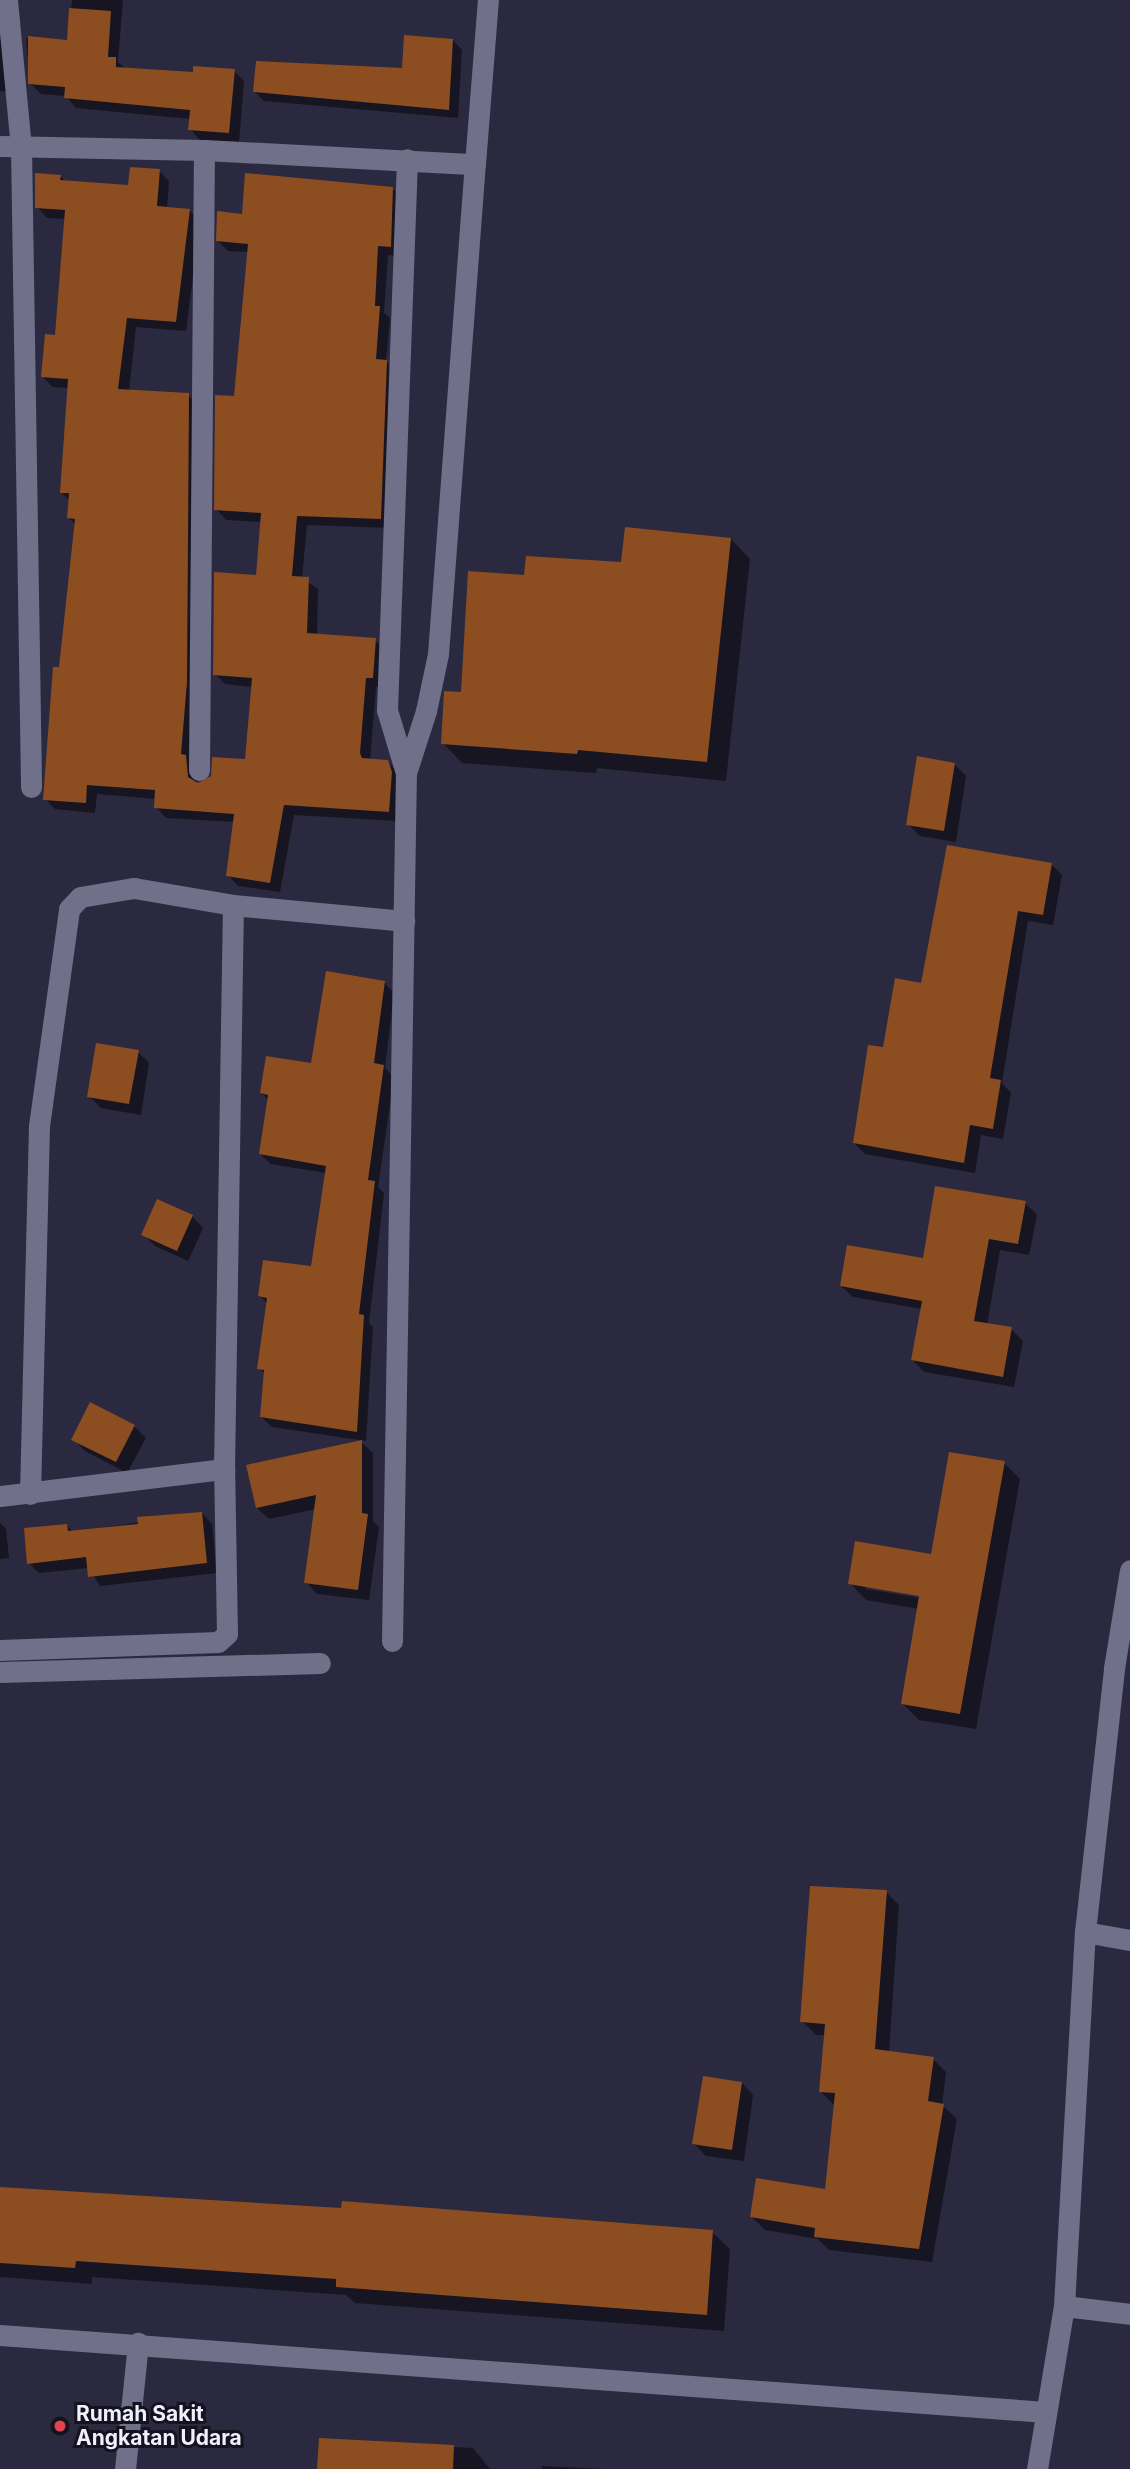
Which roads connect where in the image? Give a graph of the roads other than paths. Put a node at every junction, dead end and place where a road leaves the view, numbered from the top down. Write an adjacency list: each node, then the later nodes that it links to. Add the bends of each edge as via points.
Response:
1 (7, 0): 3 (street)
2 (488, 0): 6 (street)
3 (11, 146): 4 (street); 9 (street)
4 (204, 150): 5 (street); 7 (street)
5 (407, 159): 6 (street); 8 (street, via 387,710)
6 (475, 164): 8 (street, via 438,654 426,711)
7 (199, 770)
8 (405, 773): 11 (street)
9 (31, 787)
10 (233, 905): 11 (street); 12 (street); 13 (street, via 134,888 80,897 69,909 39,1126)
11 (404, 921): 16 (street)
12 (224, 1469): 13 (street); 17 (street, via 225,1639)
13 (30, 1494): 14 (street)
14 (0, 1496)
15 (1130, 1570): 19 (street)
16 (392, 1641)
17 (0, 1650)
18 (320, 1663): 20 (street)
19 (1122, 1670): 21 (street)
20 (0, 1672)
21 (1085, 1932): 22 (street); 23 (street)
22 (1130, 1940)
23 (1064, 2306): 24 (street); 27 (street)
24 (1130, 2314)
25 (0, 2335): 26 (street)
26 (138, 2343): 27 (street); 28 (street)
27 (1045, 2412): 29 (street)
28 (125, 2469)
29 (1037, 2469)

